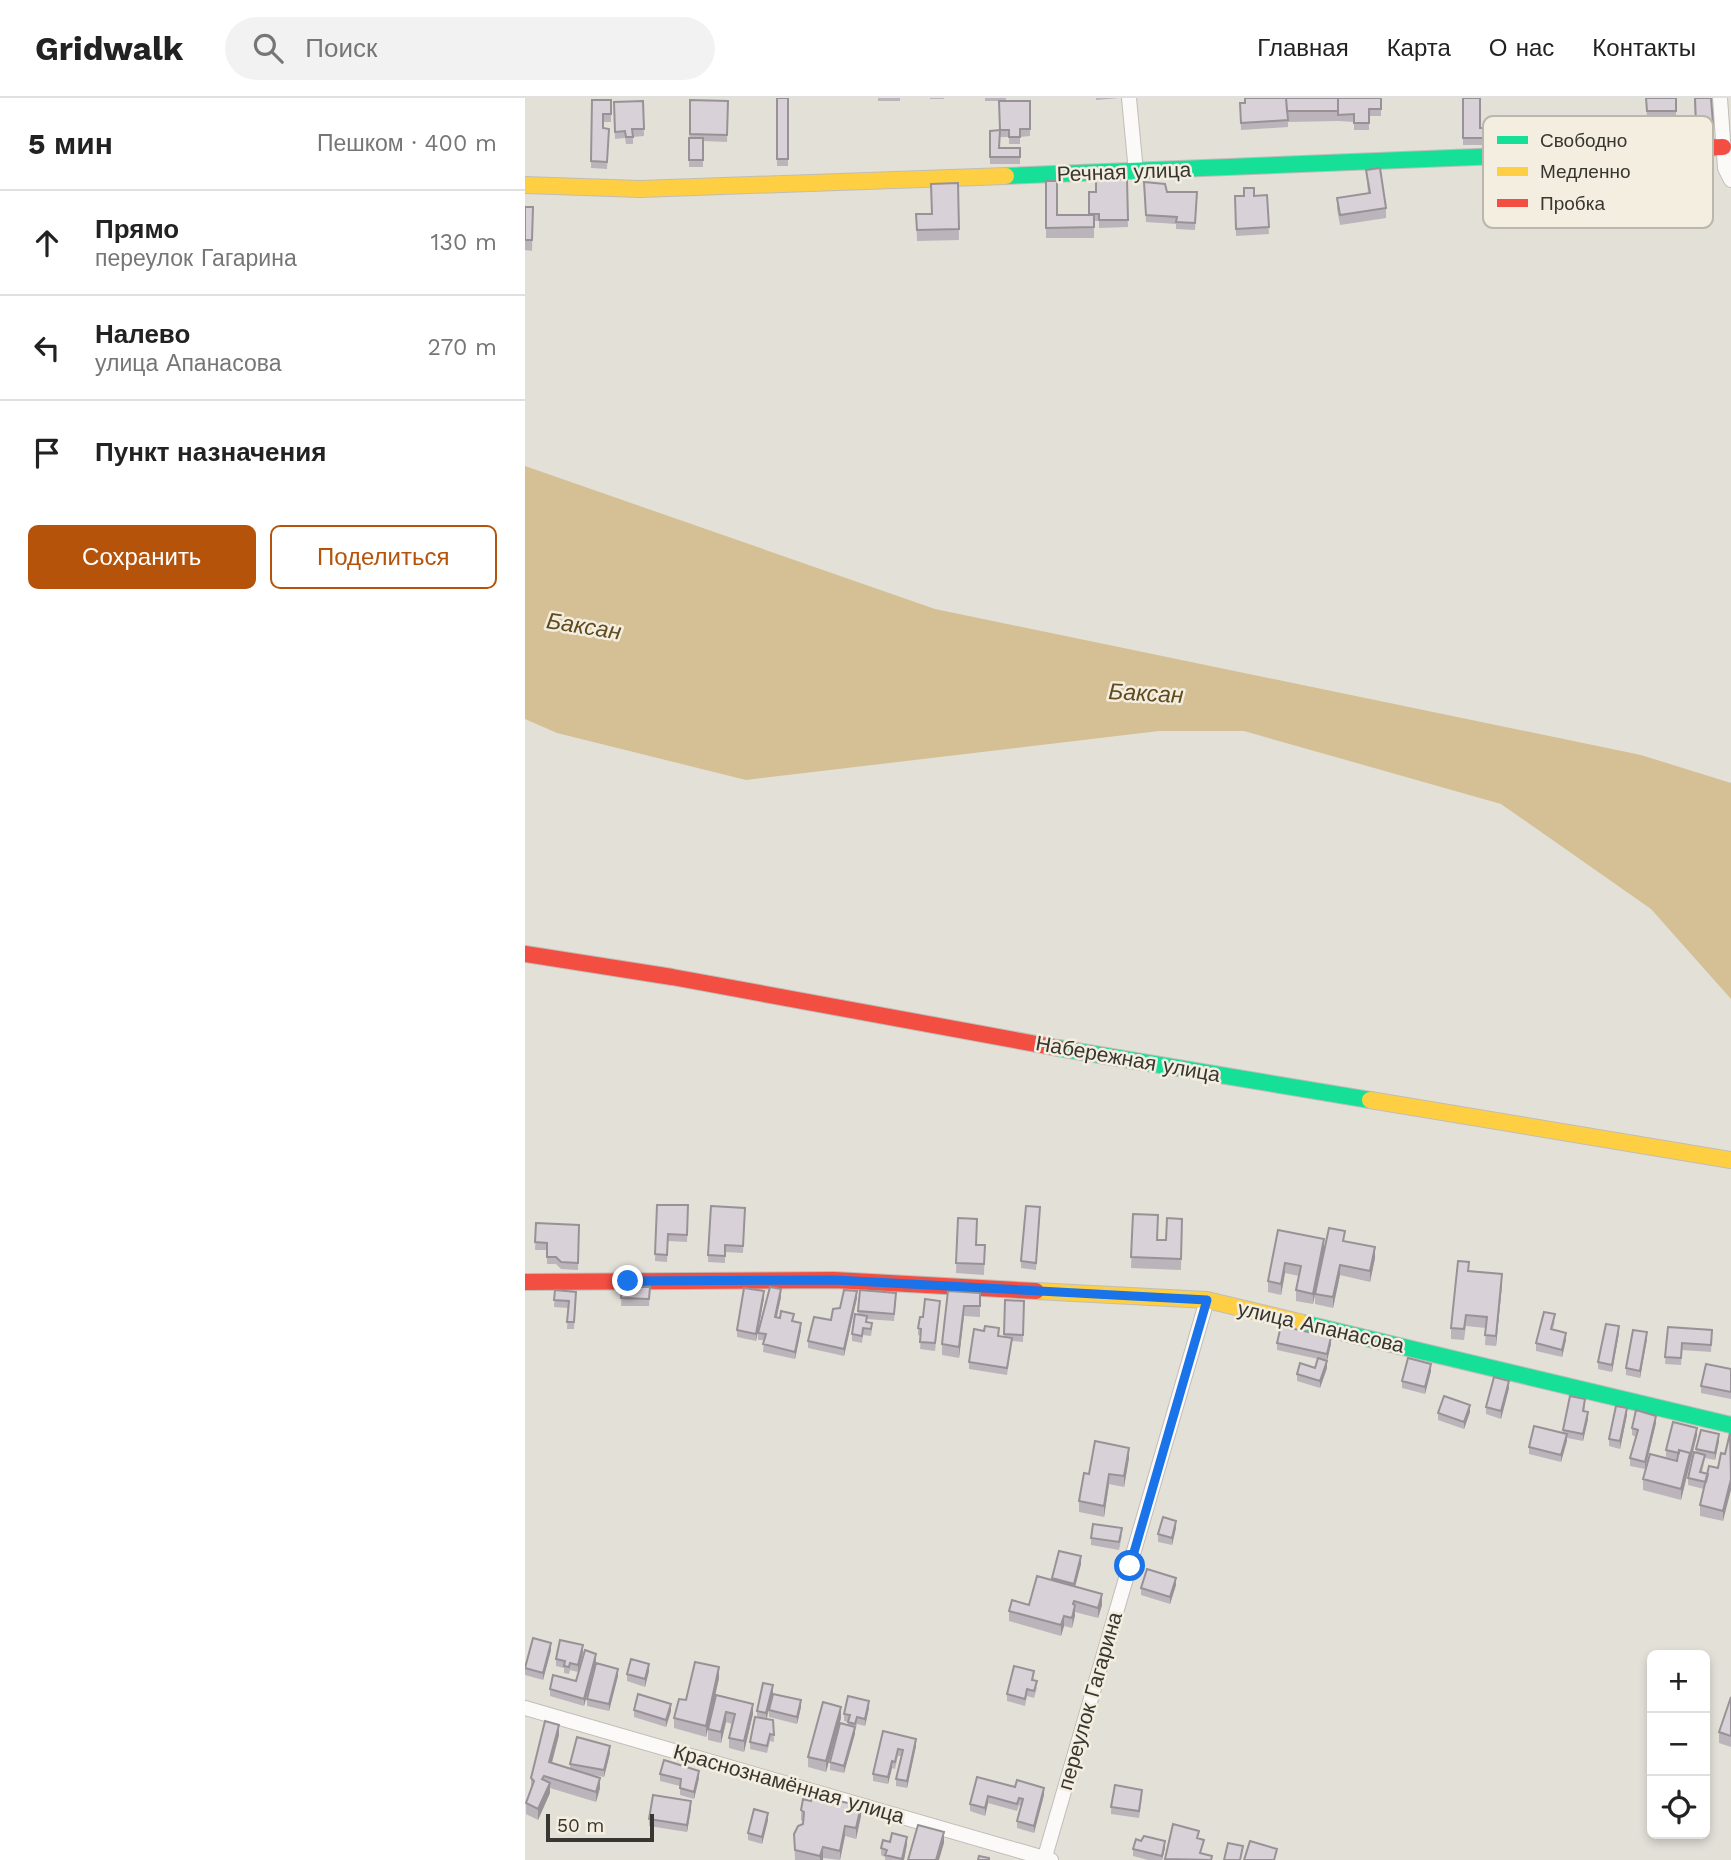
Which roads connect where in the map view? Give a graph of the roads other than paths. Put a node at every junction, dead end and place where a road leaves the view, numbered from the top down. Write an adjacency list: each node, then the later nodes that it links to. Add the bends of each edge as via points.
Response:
1 (1129, 98): 6 (street)
2 (1720, 98): 4 (street)
3 (1713, 147): 4 (street, Речная улица)
4 (1723, 147): 7 (street)
5 (1483, 157): 6 (street, Речная улица)
6 (1136, 172): 8 (street, Речная улица, via 639,189)
7 (1731, 180)
8 (525, 186)
9 (525, 954): 10 (street, Набережная улица)
10 (1731, 1160)
11 (525, 1282): 12 (street, улица Апанасова, via 834,1280)
12 (1207, 1300): 13 (street, улица Апанасова); 15 (street, переулок Гагарина)
13 (1731, 1425)
14 (525, 1708): 15 (street, Краснознамённая улица)
15 (1047, 1859)

